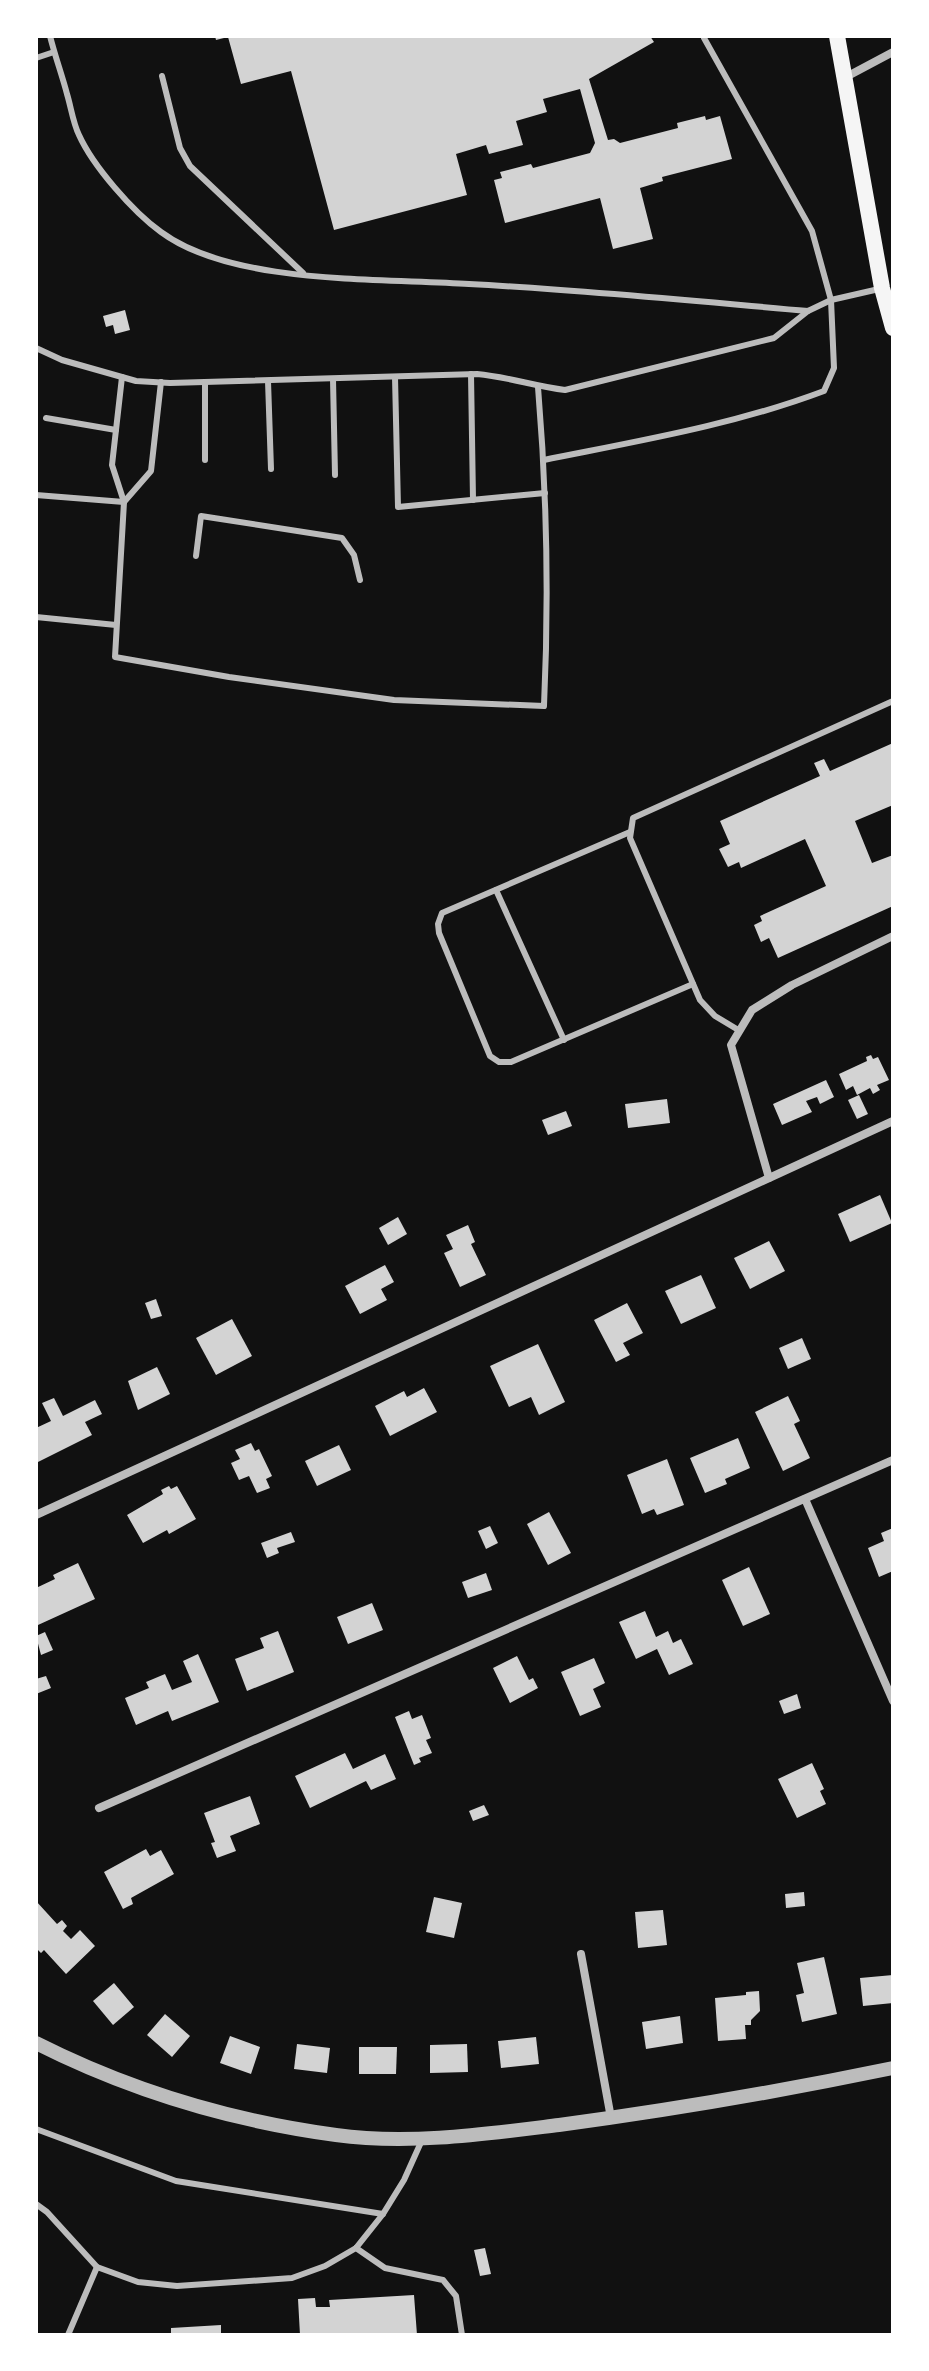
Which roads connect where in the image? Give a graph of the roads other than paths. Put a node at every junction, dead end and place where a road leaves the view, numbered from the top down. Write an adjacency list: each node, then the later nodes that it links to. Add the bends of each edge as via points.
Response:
1 (50, 36): 4 (lane)
2 (837, 36): 8 (main road)
3 (704, 38): 11 (lane, via 812,231)
4 (54, 52): 6 (lane); 9 (lane, via 78,134 95,163 160,232 215,259)
5 (893, 52): 8 (street)
6 (36, 58)
7 (162, 76): 9 (lane, via 180,148 190,166)
8 (846, 77): 10 (main road)
9 (303, 273): 12 (lane)
10 (882, 288): 11 (lane); 13 (main road)
11 (831, 300): 12 (lane); 26 (lane, via 834,368 824,391 682,432)
12 (808, 311): 22 (lane, via 774,338 565,390)
13 (893, 328)
14 (36, 348): 16 (lane)
15 (471, 374): 17 (lane); 22 (lane, via 509,377); 31 (lane)
16 (122, 377): 20 (lane); 24 (lane)
17 (395, 377): 18 (lane); 31 (lane, via 398,507)
18 (333, 379): 19 (lane); 28 (lane)
19 (268, 381): 21 (lane); 27 (lane)
20 (161, 382): 21 (lane); 32 (lane, via 151,471)
21 (205, 384): 25 (lane)
22 (538, 387): 26 (lane)
23 (46, 418): 24 (lane)
24 (116, 430): 32 (lane, via 112,465)
25 (205, 460)
26 (544, 460): 29 (lane)
27 (271, 469)
28 (335, 475)
29 (545, 493): 31 (lane); 36 (lane, via 544,706 394,700 115,657)
30 (36, 495): 32 (lane)
31 (473, 500)
32 (124, 502): 36 (lane)
33 (196, 556): 34 (lane, via 201,516 342,538 354,555)
34 (360, 580)
35 (36, 617): 36 (lane)
36 (116, 625)
37 (893, 701): 38 (lane, via 640,813)
38 (630, 832): 39 (lane); 41 (lane)
39 (496, 890): 43 (lane); 43 (lane, via 442,913 438,924 490,1056 511,1062)
40 (893, 936): 42 (street, via 792,985 752,1010)
41 (693, 984): 42 (lane, via 706,1009); 43 (lane)
42 (740, 1031): 45 (street, via 731,1045)
43 (564, 1040)
44 (893, 1121): 45 (street)
45 (769, 1178): 48 (street)
46 (893, 1460): 47 (street)
47 (805, 1499): 49 (street); 50 (street)
48 (36, 1515)
49 (893, 1701)
50 (99, 1808)
51 (581, 1954): 54 (street)
52 (36, 2043): 56 (street, via 156,2094 196,2105 337,2135)
53 (893, 2068): 54 (street)
54 (611, 2118): 56 (street)
55 (36, 2129): 58 (lane, via 176,2181)
56 (423, 2138): 58 (lane)
57 (36, 2204): 60 (lane)
58 (383, 2214): 59 (lane)
59 (356, 2248): 60 (lane, via 292,2278 177,2286 138,2282); 62 (lane, via 385,2268 443,2280 456,2296)
60 (97, 2267): 61 (lane)
61 (68, 2335)
62 (462, 2335)

